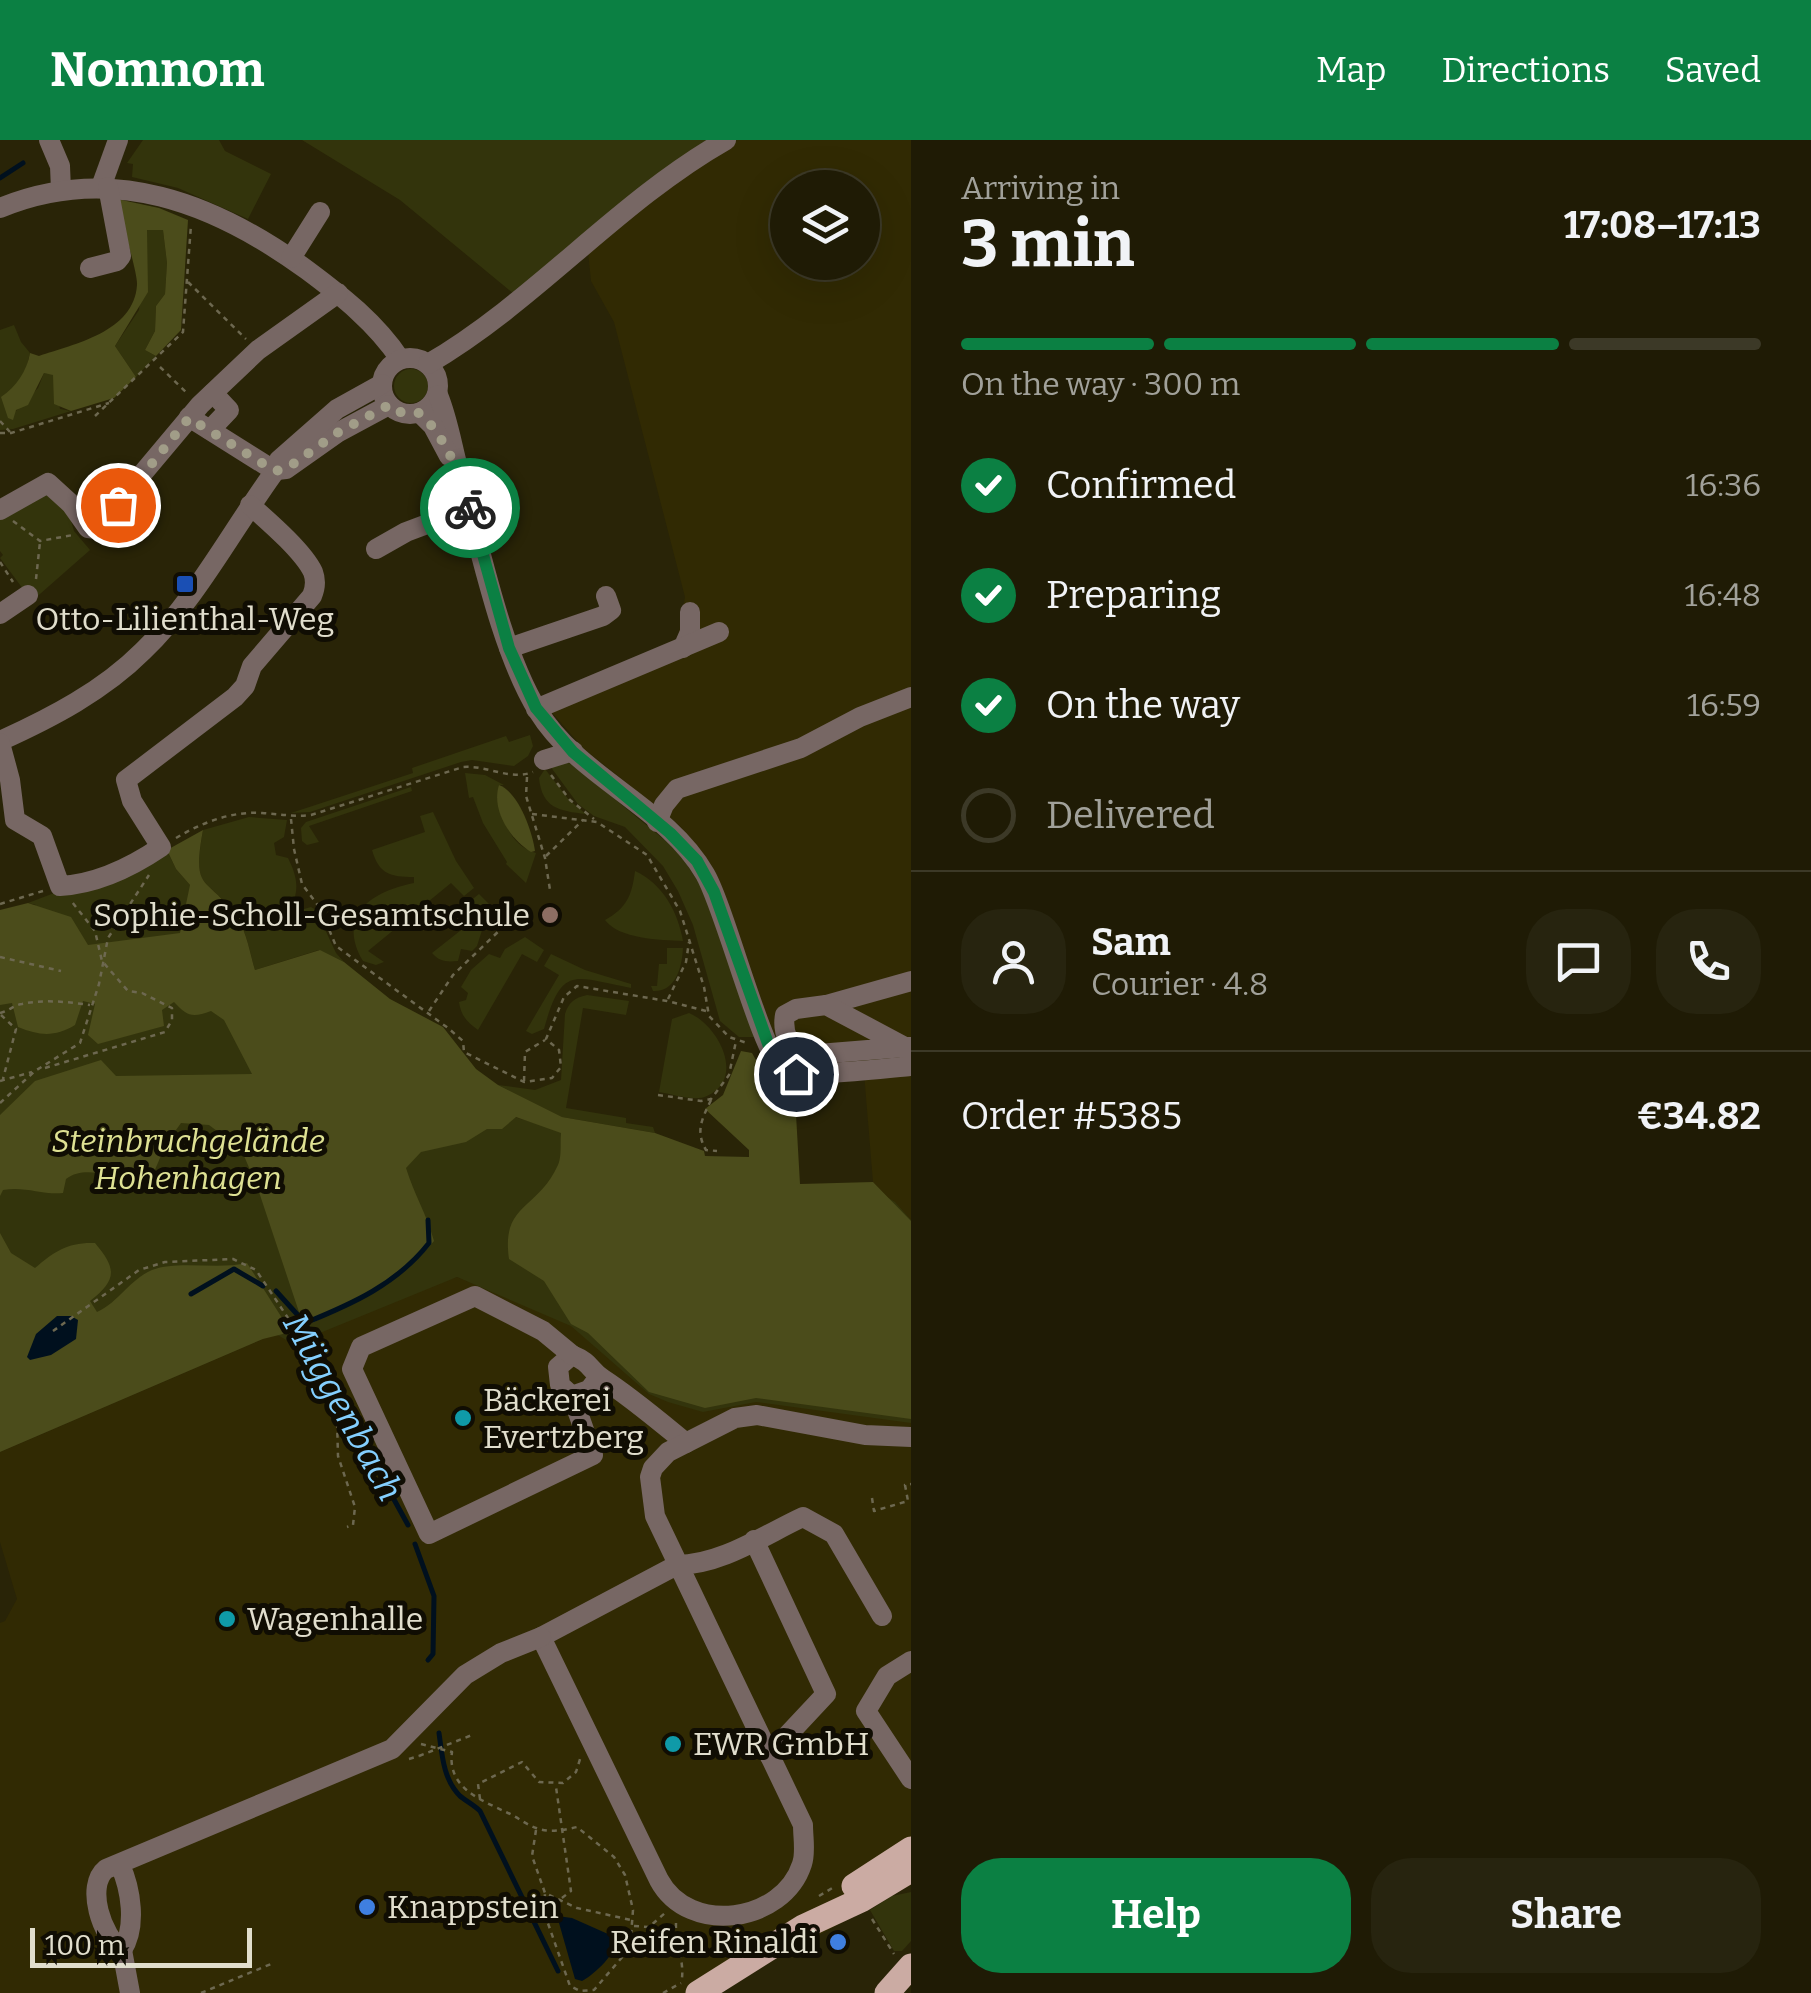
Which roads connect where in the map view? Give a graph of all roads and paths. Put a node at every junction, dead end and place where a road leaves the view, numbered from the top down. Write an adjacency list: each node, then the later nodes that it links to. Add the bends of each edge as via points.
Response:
1 (49, 140): 5 (street)
2 (118, 140): 4 (street)
3 (726, 140): 15 (street, via 622,214 491,324)
4 (105, 187): 5 (street); 6 (street); 10 (street, via 121,256)
5 (61, 190): 7 (street)
6 (192, 205): 9 (street); 11 (path)
7 (0, 208)
8 (320, 212): 9 (street)
9 (291, 258): 12 (street)
10 (90, 268)
11 (186, 280): 13 (path); 19 (path, via 183,332)
12 (338, 293): 13 (street); 14 (street)
13 (258, 350): 21 (street)
14 (400, 360): 15 (street); 17 (street)
15 (428, 364): 18 (street, via 438,378)
16 (160, 367): 21 (path)
17 (382, 384): 20 (street); 22 (street)
18 (438, 395): 23 (street); 31 (street)
19 (113, 402): 24 (path); 29 (path)
20 (346, 404): 26 (street); 30 (street, via 308,431)
21 (201, 405): 27 (street); 27 (street, via 229,410); 35 (street, via 96,528)
22 (389, 405): 23 (street); 26 (street)
23 (420, 413): 31 (street)
24 (95, 416)
25 (0, 421): 29 (path)
26 (350, 426): 30 (street)
27 (210, 430): 30 (street)
28 (0, 433): 29 (path)
29 (11, 433)
30 (275, 471): 32 (street)
31 (458, 471): 34 (street)
32 (250, 505): 48 (street, via 143,652 88,695); 57 (street, via 297,552 315,586 235,698 126,780)
33 (2, 508): 35 (street, via 48,483); 36 (path)
34 (470, 508): 37 (street); 44 (street)
35 (88, 528): 36 (path)
36 (40, 541): 40 (path, via 36,583)
37 (376, 549)
38 (0, 562): 40 (path)
39 (606, 596): 44 (street, via 611,610 603,616)
40 (26, 597): 42 (street)
41 (690, 612): 45 (street)
42 (0, 614)
43 (719, 632): 45 (street)
44 (509, 648): 47 (street)
45 (683, 648): 47 (street)
46 (911, 697): 56 (street, via 801,748 677,790)
47 (536, 708): 49 (street)
48 (0, 742): 59 (street, via 15,820 42,836)
49 (573, 752): 50 (street); 56 (street)
50 (544, 760): 51 (path); 55 (path, via 570,800)
51 (527, 775): 52 (path); 53 (path, via 463,767)
52 (532, 814): 54 (path); 58 (path)
53 (291, 817): 57 (path, via 229,816); 72 (path, via 302,884 336,946)
54 (583, 820): 55 (path); 58 (path)
55 (596, 822): 63 (path, via 647,855)
56 (657, 822): 76 (street, via 697,861 714,892)
57 (160, 847): 59 (street, via 108,876); 65 (path)
58 (545, 858): 60 (path)
59 (60, 886): 61 (path); 65 (path, via 95,932)
60 (550, 890)
61 (0, 904)
62 (502, 928): 72 (path, via 452,975)
63 (689, 938): 68 (path, via 686,962); 71 (path)
64 (0, 957): 66 (path)
65 (102, 960): 69 (path); 78 (path, via 128,992 172,1008 165,1032)
66 (60, 971)
67 (911, 981): 70 (street)
68 (667, 1000): 71 (path); 74 (path, via 577,986 564,996)
69 (92, 1005): 73 (path, via 19,1004); 78 (path, via 80,1043)
70 (826, 1005): 77 (street); 77 (street, via 785,1015 790,1046 798,1052)
71 (706, 1011): 75 (path, via 720,1030)
72 (428, 1012): 80 (path, via 463,1041 464,1052)
73 (0, 1013): 79 (path, via 16,1028)
74 (546, 1039): 80 (path, via 525,1052); 80 (path, via 559,1050 561,1066 552,1078)
75 (743, 1042): 76 (street); 82 (path)
76 (771, 1052): 77 (street, via 796,1074)
77 (909, 1053)
78 (35, 1071): 79 (path); 83 (path)
79 (1, 1080)
80 (524, 1082)
81 (658, 1095): 82 (path)
82 (712, 1099): 84 (path, via 699,1124 706,1150)
83 (0, 1104)
84 (718, 1152)
85 (54, 1332): 93 (path, via 139,1270 165,1262 233,1259 256,1270 296,1330 337,1420 338,1456 356,1507)
86 (572, 1355): 87 (street, via 590,1362); 88 (street, via 558,1367 560,1385); 88 (street, via 475,1296 361,1347 352,1369 429,1534 592,1455)
87 (598, 1377): 88 (street, via 590,1390); 90 (street, via 616,1386)
88 (572, 1396)
89 (911, 1437): 90 (street, via 757,1415 716,1425)
90 (677, 1448): 95 (street, via 652,1468 649,1487)
91 (911, 1484): 92 (path, via 905,1485 908,1501 874,1511)
92 (872, 1498)
93 (347, 1527)
94 (754, 1540): 95 (street, via 714,1559); 96 (street, via 803,1517 834,1534); 103 (street, via 826,1694)
95 (677, 1565): 97 (street); 103 (street)
96 (882, 1616)
97 (542, 1637): 101 (street); 110 (street, via 465,1674 392,1749)
98 (911, 1662): 104 (street, via 888,1676 866,1711)
99 (472, 1735): 102 (path, bridge)
100 (431, 1746): 106 (path, bridge, via 451,1752 461,1786)
101 (595, 1747): 105 (path, via 578,1758 569,1780); 114 (street, via 658,1880)
102 (419, 1756)
103 (769, 1756): 114 (street, via 803,1826 804,1860 786,1891 763,1907 733,1916)
104 (911, 1779)
105 (556, 1785): 106 (path, via 532,1777 522,1762 478,1784); 108 (path)
106 (480, 1799): 107 (path)
107 (536, 1828): 108 (path); 112 (path, via 532,1856)
108 (562, 1830): 113 (path, via 571,1890); 117 (path, via 577,1827 614,1856 629,1888)
109 (911, 1849): 118 (main road)
110 (120, 1865): 119 (street, via 130,1916); 119 (street, via 98,1875 96,1884 101,1918)
111 (905, 1877): 118 (main road)
112 (545, 1893): 113 (path); 115 (path)
113 (558, 1901): 115 (path); 117 (path)
114 (686, 1907): 117 (path, via 649,1927); 122 (path, via 675,1926)
115 (544, 1912): 117 (path, via 570,1986 580,1991 594,1990 630,1948)
116 (873, 1922): 121 (path)
117 (632, 1923)
118 (803, 1927): 122 (main road)
119 (122, 1950): 123 (street)
120 (272, 1964): 124 (path)
121 (908, 1969): 125 (main road)
122 (690, 1986)
123 (130, 1993)
124 (201, 1993)
125 (887, 1993)

